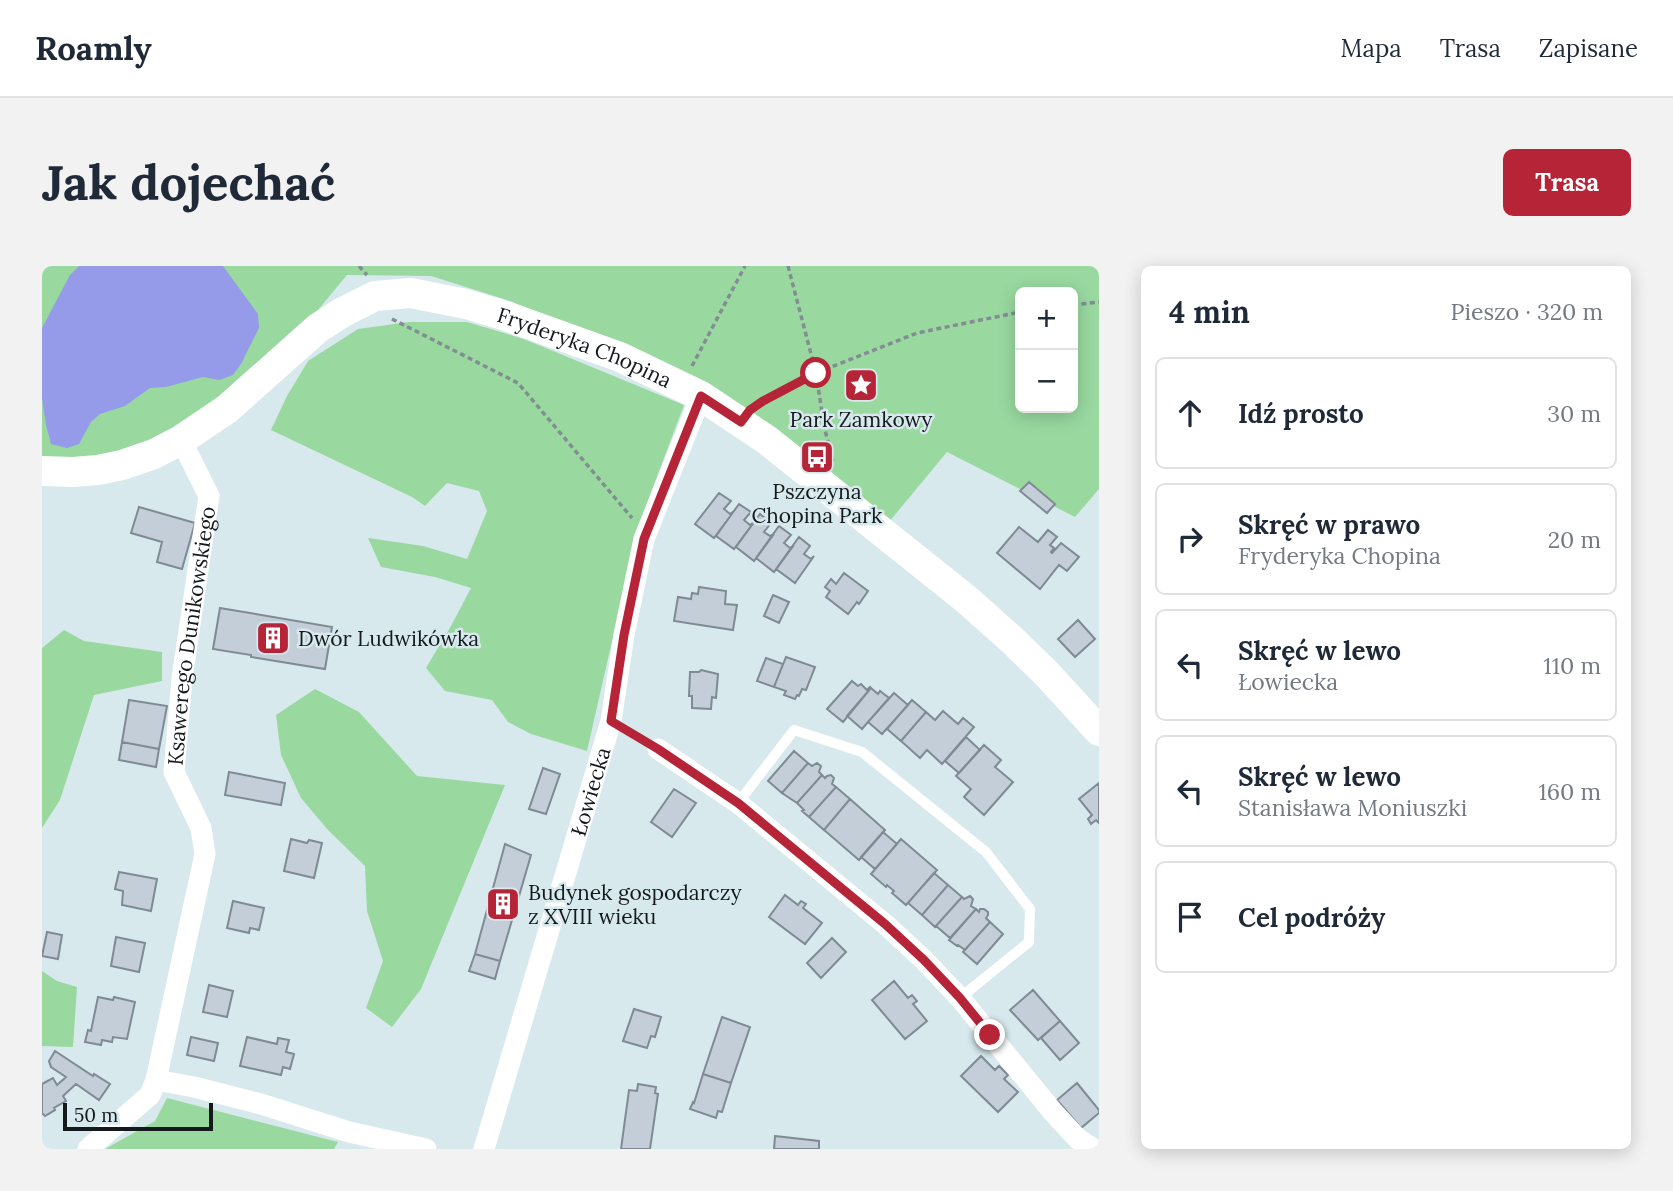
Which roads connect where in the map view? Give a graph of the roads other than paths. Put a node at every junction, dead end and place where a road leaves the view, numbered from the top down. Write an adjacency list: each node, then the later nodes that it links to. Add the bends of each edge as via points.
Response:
1 (701, 396): 2 (street, Fryderyka Chopina, via 620,357 506,316 411,293 375,296 318,328 227,409); 4 (street, Fryderyka Chopina, via 786,454 966,599 1047,674); 11 (street, Łowiecka, via 644,539 611,721)
2 (181, 440): 3 (street, Fryderyka Chopina, via 122,465); 8 (street, Ksawerego Dunikowskiego, via 209,496 182,678 174,772 201,828 205,854)
3 (42, 471)
4 (1099, 731)
5 (658, 749): 6 (street)
6 (738, 803): 7 (street, via 885,924); 7 (lane, via 793,730 862,752 986,852 1030,909 1029,942)
7 (960, 998): 12 (street, via 1053,1112)
8 (156, 1080): 9 (street, via 150,1095); 10 (street)
9 (88, 1149)
10 (426, 1149)
11 (484, 1149)
12 (1094, 1149)

